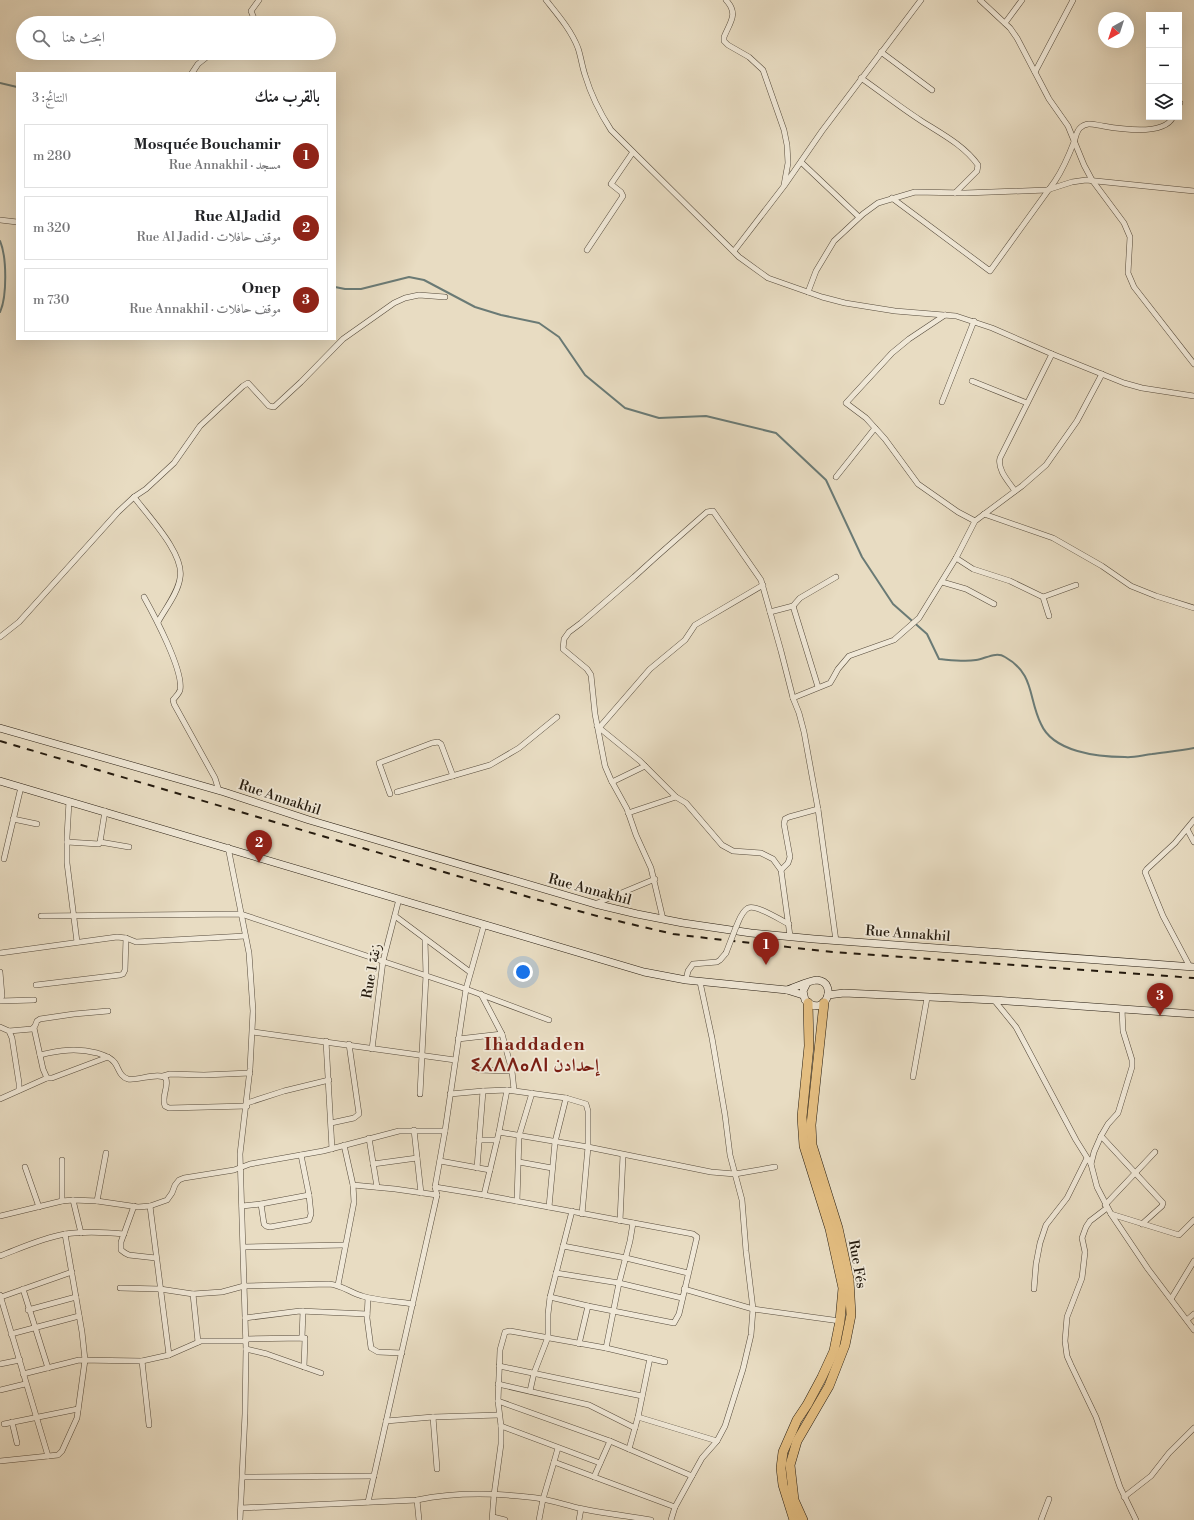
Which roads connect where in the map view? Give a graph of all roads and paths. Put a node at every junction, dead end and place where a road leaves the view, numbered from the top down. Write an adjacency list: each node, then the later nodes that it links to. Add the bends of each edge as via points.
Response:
1 (259, 0): 8 (street, via 251,11)
2 (546, 0): 18 (street, via 574,41 597,107 611,130)
3 (726, 0): 21 (street, via 734,13 724,41 749,57 763,70 784,130 788,163)
4 (921, 0): 10 (street)
5 (980, 0): 9 (street)
6 (1022, 0): 9 (street)
7 (1073, 0): 13 (street)
8 (252, 16)
9 (1005, 23): 13 (street, via 1017,38)
10 (881, 52): 14 (street); 15 (street)
11 (203, 60): 12 (street)
12 (193, 72)
13 (1035, 72): 17 (street)
14 (861, 78): 19 (street); 24 (street, via 957,144 974,159 978,171)
15 (932, 90)
16 (1170, 120): 17 (street, via 1166,125 1152,129 1088,124 1076,132)
17 (1074, 140): 20 (street); 22 (street, via 1060,172)
18 (633, 152): 29 (street, via 611,184 623,196); 30 (street)
19 (801, 162): 21 (street); 26 (street)
20 (1092, 180): 22 (street, via 1072,182); 23 (street); 36 (street, via 1128,230 1128,273 1134,287)
21 (784, 186): 30 (street)
22 (1047, 190): 24 (street); 25 (street, via 990,270)
23 (1194, 191)
24 (955, 193): 25 (street, via 920,191)
25 (892, 198): 26 (street, via 878,202)
26 (859, 217): 31 (street, via 834,241)
27 (0, 220): 28 (street)
28 (16, 222)
29 (587, 250)
30 (734, 252): 31 (street, via 768,278)
31 (808, 292): 33 (street, via 845,303 895,311)
32 (445, 297): 45 (street, via 419,295 394,304 343,339 274,407 267,404 248,383 243,386 200,426 174,464)
33 (946, 315): 34 (street); 42 (street, via 892,353 846,403)
34 (974, 321): 35 (street); 40 (street)
35 (1052, 354): 37 (street); 41 (street)
36 (1194, 364)
37 (1102, 374): 39 (street, via 1132,386); 44 (street, via 1077,420 1046,465)
38 (972, 382): 41 (street)
39 (1194, 396)
40 (942, 402)
41 (1028, 403): 44 (street, via 999,462 1001,471)
42 (875, 428): 43 (street); 47 (street, via 918,484 958,512)
43 (836, 477)
44 (1015, 491): 46 (street)
45 (134, 498): 60 (street, via 162,533 180,564 180,580); 61 (street, via 101,530 19,622)
46 (984, 514): 47 (street); 57 (street, via 1053,538 1132,586)
47 (976, 521): 48 (street)
48 (956, 558): 50 (street); 54 (street, via 973,569 1010,581)
49 (836, 577): 56 (street, via 800,598)
50 (942, 582): 55 (street, via 966,589); 62 (street, via 919,618 909,628 894,640 850,656 830,683)
51 (763, 585): 58 (street); 65 (street, via 695,625 685,640 650,669); 65 (street, via 755,569 713,511 708,512 566,635 563,649 591,675)
52 (1076, 585): 54 (street)
53 (144, 597): 60 (street)
54 (1043, 597): 59 (street)
55 (994, 604)
56 (794, 606): 58 (street); 62 (street)
57 (1194, 608)
58 (770, 612): 63 (street)
59 (1049, 616)
60 (158, 622): 72 (street, via 179,680 179,690 173,700 174,704 215,778)
61 (0, 637)
62 (818, 687): 63 (street)
63 (793, 698): 77 (street, via 804,733)
64 (556, 717): 68 (street, via 504,758)
65 (598, 727): 67 (street); 70 (street, via 605,766)
66 (0, 728): 72 (main road, Rue Annakhil)
67 (645, 766): 70 (street); 75 (street)
68 (453, 776): 73 (street); 74 (street, via 442,744 432,743 379,763)
69 (0, 781): 71 (main road)
70 (612, 782): 79 (street)
71 (21, 786): 76 (main road); 80 (street)
72 (219, 791): 93 (main road, Rue Annakhil)
73 (397, 792)
74 (390, 794)
75 (676, 797): 79 (street); 90 (street, via 686,803 722,846 733,851 770,856)
76 (69, 801): 78 (main road); 84 (street)
77 (818, 809): 90 (street, via 785,819 790,857); 105 (street)
78 (105, 812): 85 (street); 88 (main road)
79 (628, 814): 91 (street)
80 (14, 819): 82 (street); 89 (street)
81 (1194, 820): 83 (street)
82 (36, 824)
83 (1187, 830): 86 (street); 109 (street, via 1147,869 1146,873 1163,916)
84 (67, 842): 85 (street, via 96,845); 95 (street, via 67,863)
85 (100, 842): 87 (street)
86 (1194, 842)
87 (129, 846)
88 (228, 847): 92 (main road); 94 (street)
89 (4, 859)
90 (781, 870): 99 (street)
91 (655, 879): 93 (street); 98 (street)
92 (399, 899): 97 (street, Rue 1 زنقة); 100 (main road)
93 (595, 904): 98 (main road, Rue Annakhil)
94 (241, 914): 95 (street); 101 (street); 108 (street)
95 (74, 915): 96 (street); 106 (street)
96 (41, 916)
97 (395, 916): 104 (street); 108 (street, Rue 1 زنقة)
98 (663, 919): 102 (main road, Rue Annakhil, via 751,933)
99 (789, 924): 102 (street); 113 (street, bridge, via 758,908 749,908 743,913 726,953 720,960 693,964)
100 (484, 925): 111 (street); 113 (main road, via 644,972)
101 (245, 936): 103 (street, via 136,942); 135 (street, via 252,981)
102 (790, 936): 105 (main road, Rue Annakhil)
103 (126, 938): 106 (street); 116 (street, via 123,974)
104 (425, 940): 111 (street); 112 (street)
105 (836, 941): 109 (main road, Rue Annakhil)
106 (77, 942): 107 (street)
107 (0, 953)
108 (383, 961): 112 (street); 140 (street, Rue 1 زنقة)
109 (1192, 967)
110 (0, 972): 125 (street)
111 (470, 972): 118 (street)
112 (426, 975): 118 (street); 142 (street)
113 (686, 980): 114 (main road)
114 (700, 982): 119 (main road); 193 (street)
115 (807, 983): 117 (main road, via 816,980); 119 (main road); 123 (main road, Rue Fés, via 803,991)
116 (36, 985)
117 (827, 987): 120 (main road); 124 (main road, Rue Fés)
118 (466, 989): 121 (street); 137 (street)
119 (786, 990): 123 (main road)
120 (844, 993): 122 (main road); 124 (main road)
121 (481, 994): 131 (street); 136 (street)
122 (927, 998): 127 (main road); 149 (street)
123 (806, 999): 124 (main road, via 813,1005 819,1005); 259 (highway, Rue Fés, via 808,1046 802,1117 804,1146 843,1288)
124 (826, 999): 334 (highway, Rue Fés, via 811,1126 812,1145 838,1228 849,1279 851,1315 845,1345 829,1386 797,1441 790,1465 794,1500)
125 (0, 1000): 126 (street)
126 (34, 1000)
127 (994, 1000): 128 (main road); 180 (street, via 1016,1027)
128 (1122, 1009): 130 (main road); 167 (street, via 1123,1031 1132,1067 1118,1113)
129 (108, 1011): 133 (street, via 40,1019)
130 (1194, 1014)
131 (549, 1020)
132 (0, 1027): 134 (street)
133 (34, 1028): 134 (street); 141 (street)
134 (9, 1031): 152 (street)
135 (253, 1032): 138 (street); 147 (street)
136 (502, 1034): 137 (street); 146 (street)
137 (458, 1039): 144 (street)
138 (326, 1041): 139 (street); 151 (street)
139 (349, 1044): 140 (street); 162 (street, via 359,1114 354,1118)
140 (372, 1049): 142 (street)
141 (40, 1055): 143 (street, via 57,1050 77,1049); 150 (street)
142 (422, 1056): 144 (street); 157 (street)
143 (108, 1057): 148 (street, via 115,1062 126,1078); 150 (street)
144 (455, 1060): 158 (street)
145 (478, 1070): 146 (street)
146 (512, 1070): 154 (street)
147 (250, 1073): 148 (street); 161 (street)
148 (163, 1076): 161 (street, via 167,1084 164,1101 165,1106 169,1108)
149 (913, 1077)
150 (47, 1078): 152 (street)
151 (329, 1080): 161 (street); 162 (street)
152 (19, 1090): 160 (street)
153 (507, 1090): 154 (street); 155 (street); 165 (street)
154 (514, 1090): 156 (street)
155 (483, 1091): 158 (street); 169 (street)
156 (532, 1093): 159 (street); 166 (street)
157 (420, 1094)
158 (450, 1094): 164 (street)
159 (566, 1098): 171 (street); 173 (street, via 586,1104)
160 (0, 1099)
161 (247, 1105): 187 (street, via 241,1145)
162 (331, 1123): 174 (street)
163 (414, 1130): 164 (street); 168 (street); 179 (street)
164 (445, 1131): 182 (street)
165 (499, 1132): 166 (street); 170 (street)
166 (519, 1136): 171 (street); 183 (street)
167 (1100, 1136): 185 (street); 192 (street)
168 (369, 1138): 172 (street); 184 (street)
169 (479, 1140): 170 (street); 189 (street)
170 (497, 1140): 191 (street)
171 (555, 1142): 173 (street); 190 (street)
172 (344, 1145): 174 (street); 194 (street)
173 (588, 1147): 178 (street); 213 (street)
174 (332, 1148): 177 (street)
175 (1155, 1152): 192 (street)
176 (106, 1153): 203 (street)
177 (301, 1155): 187 (street); 198 (street)
178 (623, 1155): 193 (street, via 711,1172); 217 (street)
179 (417, 1158): 184 (street); 197 (street)
180 (1087, 1158): 185 (street); 240 (street, via 1067,1198 1046,1225 1036,1264)
181 (62, 1160): 202 (street)
182 (440, 1161): 189 (street); 196 (street)
183 (519, 1162): 190 (street); 204 (street)
184 (373, 1164): 195 (street)
185 (1091, 1164): 209 (street, via 1097,1187)
186 (25, 1167): 210 (street)
187 (241, 1167): 207 (street, via 181,1179 167,1200); 208 (street)
188 (775, 1167): 193 (street)
189 (477, 1168): 191 (street)
190 (552, 1168): 211 (street)
191 (490, 1170): 200 (street)
192 (1135, 1173): 209 (street); 219 (street, via 1163,1202 1162,1206)
193 (735, 1174): 250 (street, via 742,1200)
194 (353, 1185): 195 (street); 223 (street, via 354,1202)
195 (377, 1187): 197 (street)
196 (435, 1187): 199 (street); 200 (street)
197 (421, 1193): 199 (street)
198 (309, 1195): 205 (street); 205 (street, via 309,1220 266,1226)
199 (437, 1195): 248 (street)
200 (484, 1195): 204 (street)
201 (73, 1200): 202 (street); 203 (street); 220 (street)
202 (62, 1201): 210 (street)
203 (97, 1201): 206 (street)
204 (517, 1201): 211 (street)
205 (261, 1204): 208 (street)
206 (134, 1206): 207 (street); 222 (street)
207 (150, 1206): 227 (street)
208 (242, 1206): 225 (street)
209 (1106, 1206): 214 (street); 317 (street, via 1090,1221 1082,1238 1085,1252 1082,1278 1067,1317 1065,1341 1067,1356 1096,1417)
210 (39, 1207): 215 (street)
211 (549, 1207): 212 (street)
212 (572, 1211): 213 (street); 224 (street)
213 (582, 1214): 217 (street)
214 (1111, 1214): 219 (street); 247 (street)
215 (0, 1216)
216 (1194, 1220): 219 (street, via 1179,1235)
217 (620, 1221): 218 (street)
218 (633, 1223): 228 (street); 232 (street, via 695,1235 697,1239)
219 (1142, 1224)
220 (81, 1233): 221 (street); 222 (street)
221 (65, 1234): 226 (street); 230 (street)
222 (124, 1234): 227 (street, via 120,1247 125,1253)
223 (345, 1245): 225 (street); 234 (street)
224 (563, 1246): 228 (street); 231 (street)
225 (244, 1247): 235 (street)
226 (0, 1256)
227 (156, 1258): 238 (street)
228 (626, 1258): 232 (street); 233 (street)
229 (1194, 1261): 247 (street)
230 (72, 1272): 237 (street); 243 (street)
231 (556, 1273): 233 (street); 244 (street)
232 (688, 1273): 239 (street)
233 (619, 1282): 246 (street); 253 (street)
234 (338, 1285): 235 (street); 245 (street)
235 (244, 1286): 241 (street, via 222,1292); 257 (street)
236 (120, 1288): 238 (street)
237 (23, 1289): 242 (street); 251 (street)
238 (160, 1289): 241 (street); 271 (street)
239 (684, 1289): 246 (street); 250 (street)
240 (1034, 1289)
241 (193, 1294): 266 (street)
242 (0, 1296): 262 (street)
243 (76, 1297): 251 (street); 256 (street)
244 (550, 1297): 249 (street); 263 (street)
245 (368, 1298): 248 (street); 254 (street)
246 (682, 1298): 253 (street, via 677,1319 672,1323)
247 (1171, 1299): 258 (street)
248 (413, 1304): 270 (street)
249 (588, 1306): 253 (street); 267 (street)
250 (753, 1309): 259 (street); 303 (street, via 751,1335 743,1369 725,1426)
251 (28, 1310): 260 (street)
252 (303, 1311): 254 (street); 257 (street); 264 (street)
253 (613, 1311): 268 (street)
254 (367, 1314): 270 (street, via 372,1350)
255 (1194, 1314): 258 (street)
256 (79, 1316): 260 (street); 274 (street)
257 (245, 1318): 265 (street)
258 (1187, 1320): 261 (street)
259 (840, 1321): 333 (highway, Rue Fés, via 834,1351 783,1452 783,1485)
260 (35, 1327): 262 (street); 280 (street)
261 (1194, 1330)
262 (11, 1334): 273 (street)
263 (548, 1337): 267 (street); 278 (street, via 506,1332 501,1344); 282 (street)
264 (302, 1338): 265 (street); 279 (street, via 305,1338)
265 (246, 1340): 266 (street); 269 (street)
266 (198, 1342): 271 (street)
267 (579, 1344): 268 (street)
268 (606, 1348): 272 (street)
269 (246, 1349): 279 (street); 314 (street)
270 (402, 1353): 295 (street)
271 (169, 1355): 275 (street)
272 (650, 1358): 276 (street); 288 (street)
273 (20, 1360): 277 (street); 283 (street)
274 (85, 1360): 275 (street); 280 (street); 290 (street)
275 (142, 1361): 298 (street)
276 (665, 1362)
277 (0, 1364)
278 (499, 1366): 282 (street); 285 (street)
279 (304, 1367): 281 (street)
280 (48, 1368): 283 (street)
281 (321, 1373)
282 (534, 1373): 287 (street); 288 (street)
283 (23, 1374): 284 (street)
284 (25, 1384): 286 (street); 292 (street)
285 (498, 1384): 287 (street); 289 (street)
286 (0, 1390)
287 (530, 1391): 300 (street, via 589,1406)
288 (642, 1396): 294 (street)
289 (498, 1401): 291 (street); 302 (street)
290 (78, 1409): 292 (street); 307 (street, via 62,1451 58,1455)
291 (499, 1415): 293 (street); 299 (street)
292 (36, 1417): 296 (street); 307 (street)
293 (433, 1417): 295 (street); 311 (street)
294 (638, 1417): 300 (street); 303 (street)
295 (386, 1421): 312 (street)
296 (12, 1422): 297 (street); 304 (street)
297 (4, 1424)
298 (149, 1425)
299 (501, 1426): 305 (street); 316 (street)
300 (635, 1428): 306 (street)
301 (1194, 1428): 317 (street, via 1169,1452 1151,1476)
302 (610, 1441): 306 (street); 310 (street)
303 (717, 1441): 313 (street, via 702,1458)
304 (18, 1443)
305 (558, 1448): 309 (street); 310 (street)
306 (629, 1449): 313 (street)
307 (48, 1456): 308 (street)
308 (0, 1461)
309 (554, 1462): 315 (street); 318 (street)
310 (600, 1463): 315 (street)
311 (437, 1469)
312 (374, 1476): 314 (street); 321 (street)
313 (692, 1476): 322 (street)
314 (243, 1477): 323 (street)
315 (594, 1477): 322 (street)
316 (494, 1495): 318 (street); 320 (street, via 438,1496); 325 (street)
317 (1124, 1497): 336 (street)
318 (542, 1499): 324 (street); 329 (street)
319 (1049, 1499): 335 (street)
320 (417, 1500): 321 (street); 327 (street)
321 (368, 1502): 323 (street)
322 (675, 1507): 332 (street)
323 (241, 1508): 326 (street)
324 (581, 1509): 330 (street); 331 (street)
325 (492, 1518): 328 (street)
326 (240, 1520)
327 (420, 1520)
328 (504, 1520)
329 (539, 1520)
330 (579, 1520)
331 (651, 1520)
332 (671, 1520)
333 (794, 1520)
334 (803, 1520)
335 (1041, 1520)
336 (1136, 1520)

